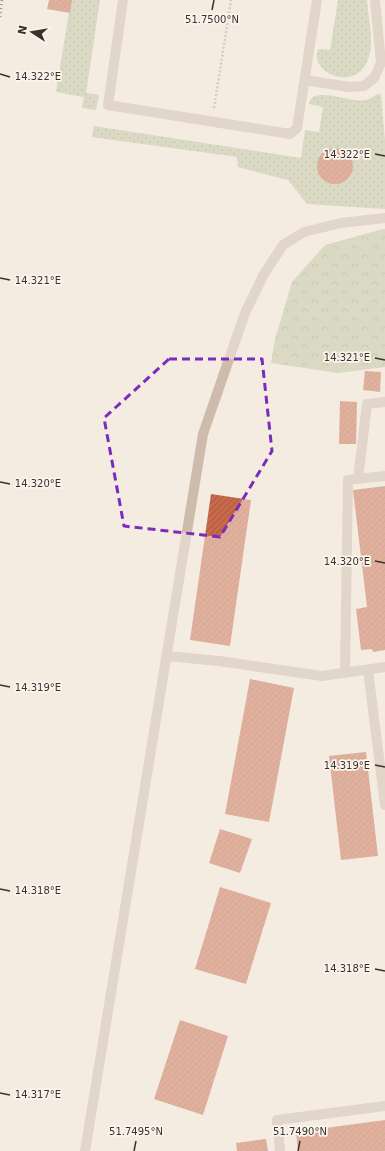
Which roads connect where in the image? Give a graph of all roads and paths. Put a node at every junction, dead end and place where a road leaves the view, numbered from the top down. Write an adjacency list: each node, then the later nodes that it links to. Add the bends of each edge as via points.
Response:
1 (123, 0): 6 (lane, via 108,105)
2 (231, 0): 6 (path)
3 (317, 0): 5 (lane)
4 (375, 0): 5 (lane, via 381,63 374,78 364,86 349,87)
5 (305, 80): 6 (lane, via 297,128 290,134)
6 (212, 122)
7 (385, 218): 11 (lane, via 341,223 304,232 283,245 244,312 203,434)
8 (385, 402): 10 (lane, via 367,404)
9 (385, 476): 10 (lane)
10 (358, 479): 14 (lane, via 348,480)
11 (167, 656): 14 (lane, via 322,676); 17 (lane)
12 (385, 667): 13 (lane)
13 (368, 670): 14 (lane); 15 (lane)
14 (345, 673)
15 (385, 805)
16 (385, 1106): 18 (lane, via 277,1120)
17 (85, 1151)
18 (280, 1151)

